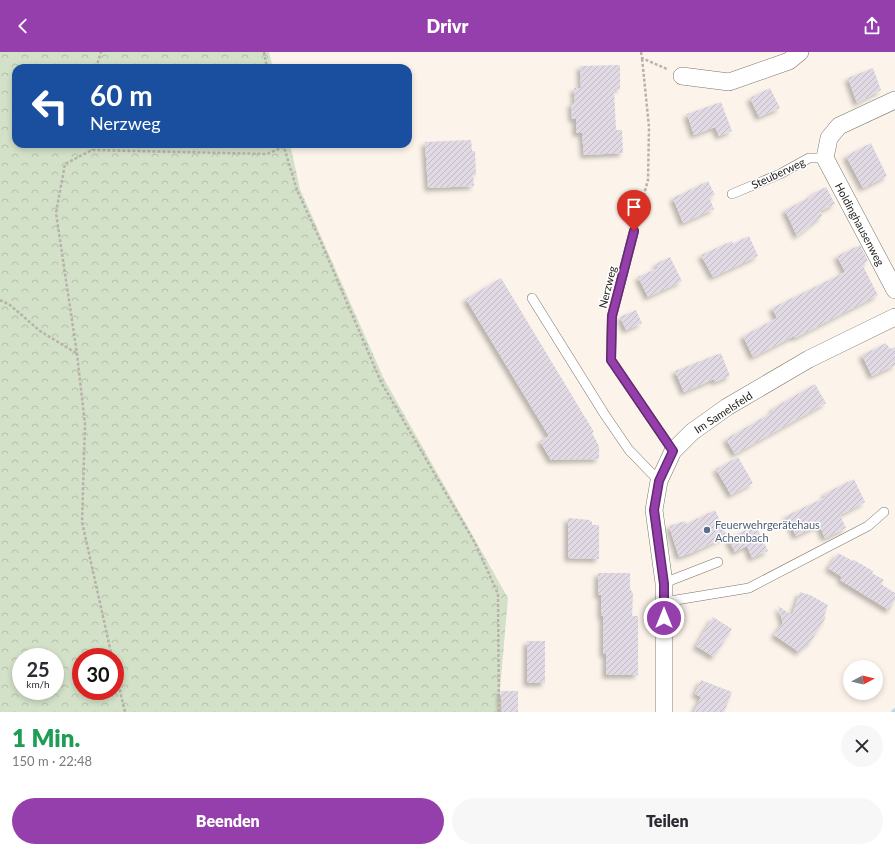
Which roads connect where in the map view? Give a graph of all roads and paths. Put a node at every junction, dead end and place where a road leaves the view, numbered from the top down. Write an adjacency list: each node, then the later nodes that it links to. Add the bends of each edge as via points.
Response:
1 (101, 52): 6 (path)
2 (264, 52): 7 (path)
3 (641, 52): 5 (path)
4 (800, 52): 8 (street, via 789,61 729,82)
5 (642, 58): 8 (path); 15 (path, via 649,127 648,180)
6 (97, 64)
7 (266, 64)
8 (682, 76)
9 (895, 100): 13 (street, via 839,126 829,138)
10 (279, 148): 12 (path, via 268,154)
11 (284, 148): 30 (path, via 297,190 322,242 380,382 475,543 498,594)
12 (92, 150): 20 (path, via 65,164 56,213)
13 (825, 158): 14 (lane, Steuberweg, via 809,158 780,174); 16 (street, Holdinghausenweg)
14 (732, 194)
15 (634, 231): 21 (lane, Nerzweg, via 612,316 611,360)
16 (895, 290)
17 (532, 298): 22 (lane, via 629,450)
18 (0, 300): 20 (path, via 10,305 40,331)
19 (895, 317): 21 (street, Im Samelsfeld, via 809,359 727,407 692,432)
20 (77, 354): 27 (path, via 85,424 82,522)
21 (673, 451): 22 (street, Im Samelsfeld)
22 (659, 481): 25 (street, Im Samelsfeld, via 654,510)
23 (884, 512): 26 (lane, via 868,526 749,588)
24 (718, 562): 25 (lane)
25 (664, 584): 26 (street, Im Samelsfeld)
26 (664, 602): 31 (street, Im Samelsfeld)
27 (110, 648)
28 (121, 700): 29 (path)
29 (124, 712)
30 (499, 712)
31 (664, 712)

